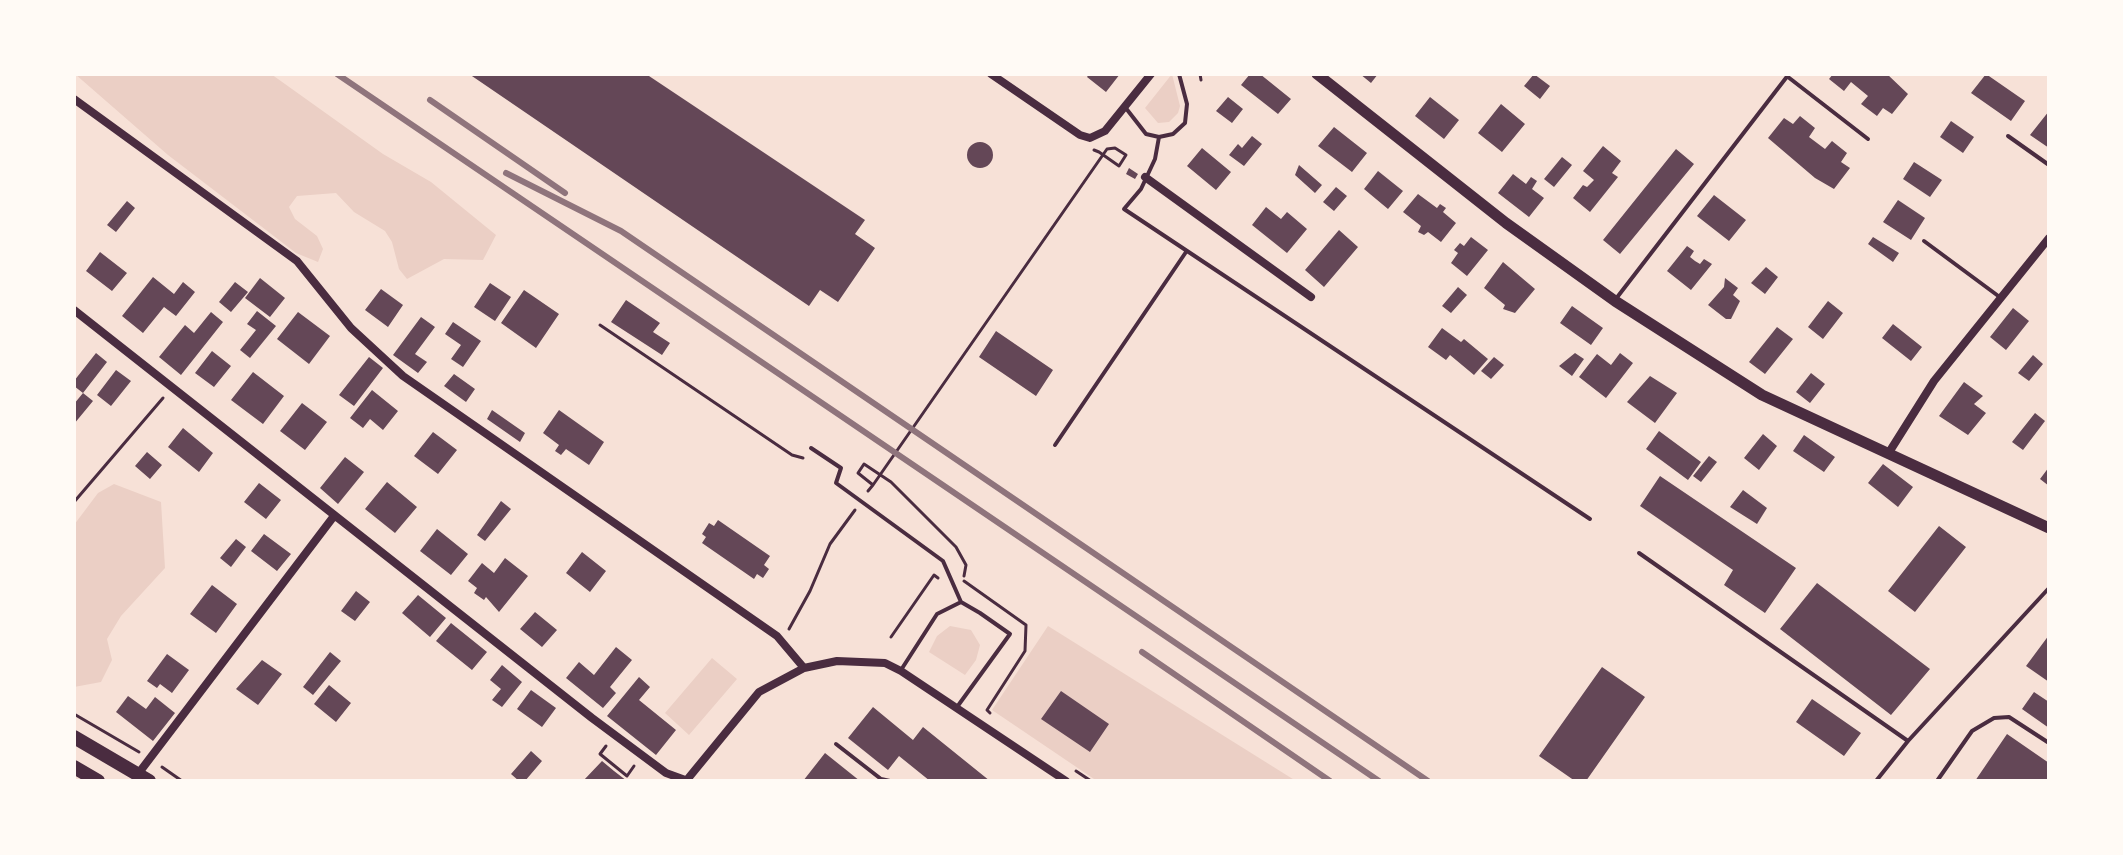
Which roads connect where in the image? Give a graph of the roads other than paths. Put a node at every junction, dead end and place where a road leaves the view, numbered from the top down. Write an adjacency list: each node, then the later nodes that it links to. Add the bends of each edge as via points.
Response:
1 (991, 74): 7 (street, via 1086,137 1105,131)
2 (1151, 74): 7 (street)
3 (1179, 74): 9 (lane, via 1187,104 1185,123)
4 (1317, 74): 18 (street, via 1506,223)
5 (1788, 75): 10 (lane); 18 (lane)
6 (74, 99): 29 (street, via 297,261 351,328 403,376 777,636)
7 (1125, 107): 9 (lane, via 1146,134)
8 (2008, 136): 11 (lane)
9 (1159, 137): 12 (lane)
10 (1868, 139)
11 (2049, 165)
12 (1145, 177): 15 (lane, via 1124,209); 16 (street)
13 (2049, 238): 17 (street)
14 (1924, 241): 17 (lane)
15 (1187, 251): 20 (lane); 24 (lane)
16 (1311, 297)
17 (2001, 298): 22 (street, via 1934,381)
18 (1615, 301): 22 (street, via 1762,395)
19 (74, 310): 23 (street)
20 (1055, 445)
21 (811, 448): 28 (lane, via 841,468 836,483 943,561)
22 (1888, 454): 25 (street)
23 (334, 516): 37 (street, via 150,758); 39 (street, via 592,718 666,773)
24 (1590, 519)
25 (2049, 528)
26 (1639, 553): 33 (lane)
27 (2049, 588): 33 (lane)
28 (961, 602): 30 (lane, via 937,614); 31 (lane, via 1010,634)
29 (804, 668): 30 (street, via 871,661); 39 (street, via 759,692)
30 (901, 671): 31 (street)
31 (957, 707): 41 (street)
32 (74, 737): 37 (main road)
33 (1908, 741): 42 (lane)
34 (2049, 743): 43 (lane, via 2009,717 1994,718 1972,731)
35 (836, 744): 40 (lane)
36 (74, 767): 38 (main road)
37 (144, 777)
38 (98, 781)
39 (687, 781)
40 (890, 781)
41 (1066, 781)
42 (1876, 781)
43 (1937, 781)

